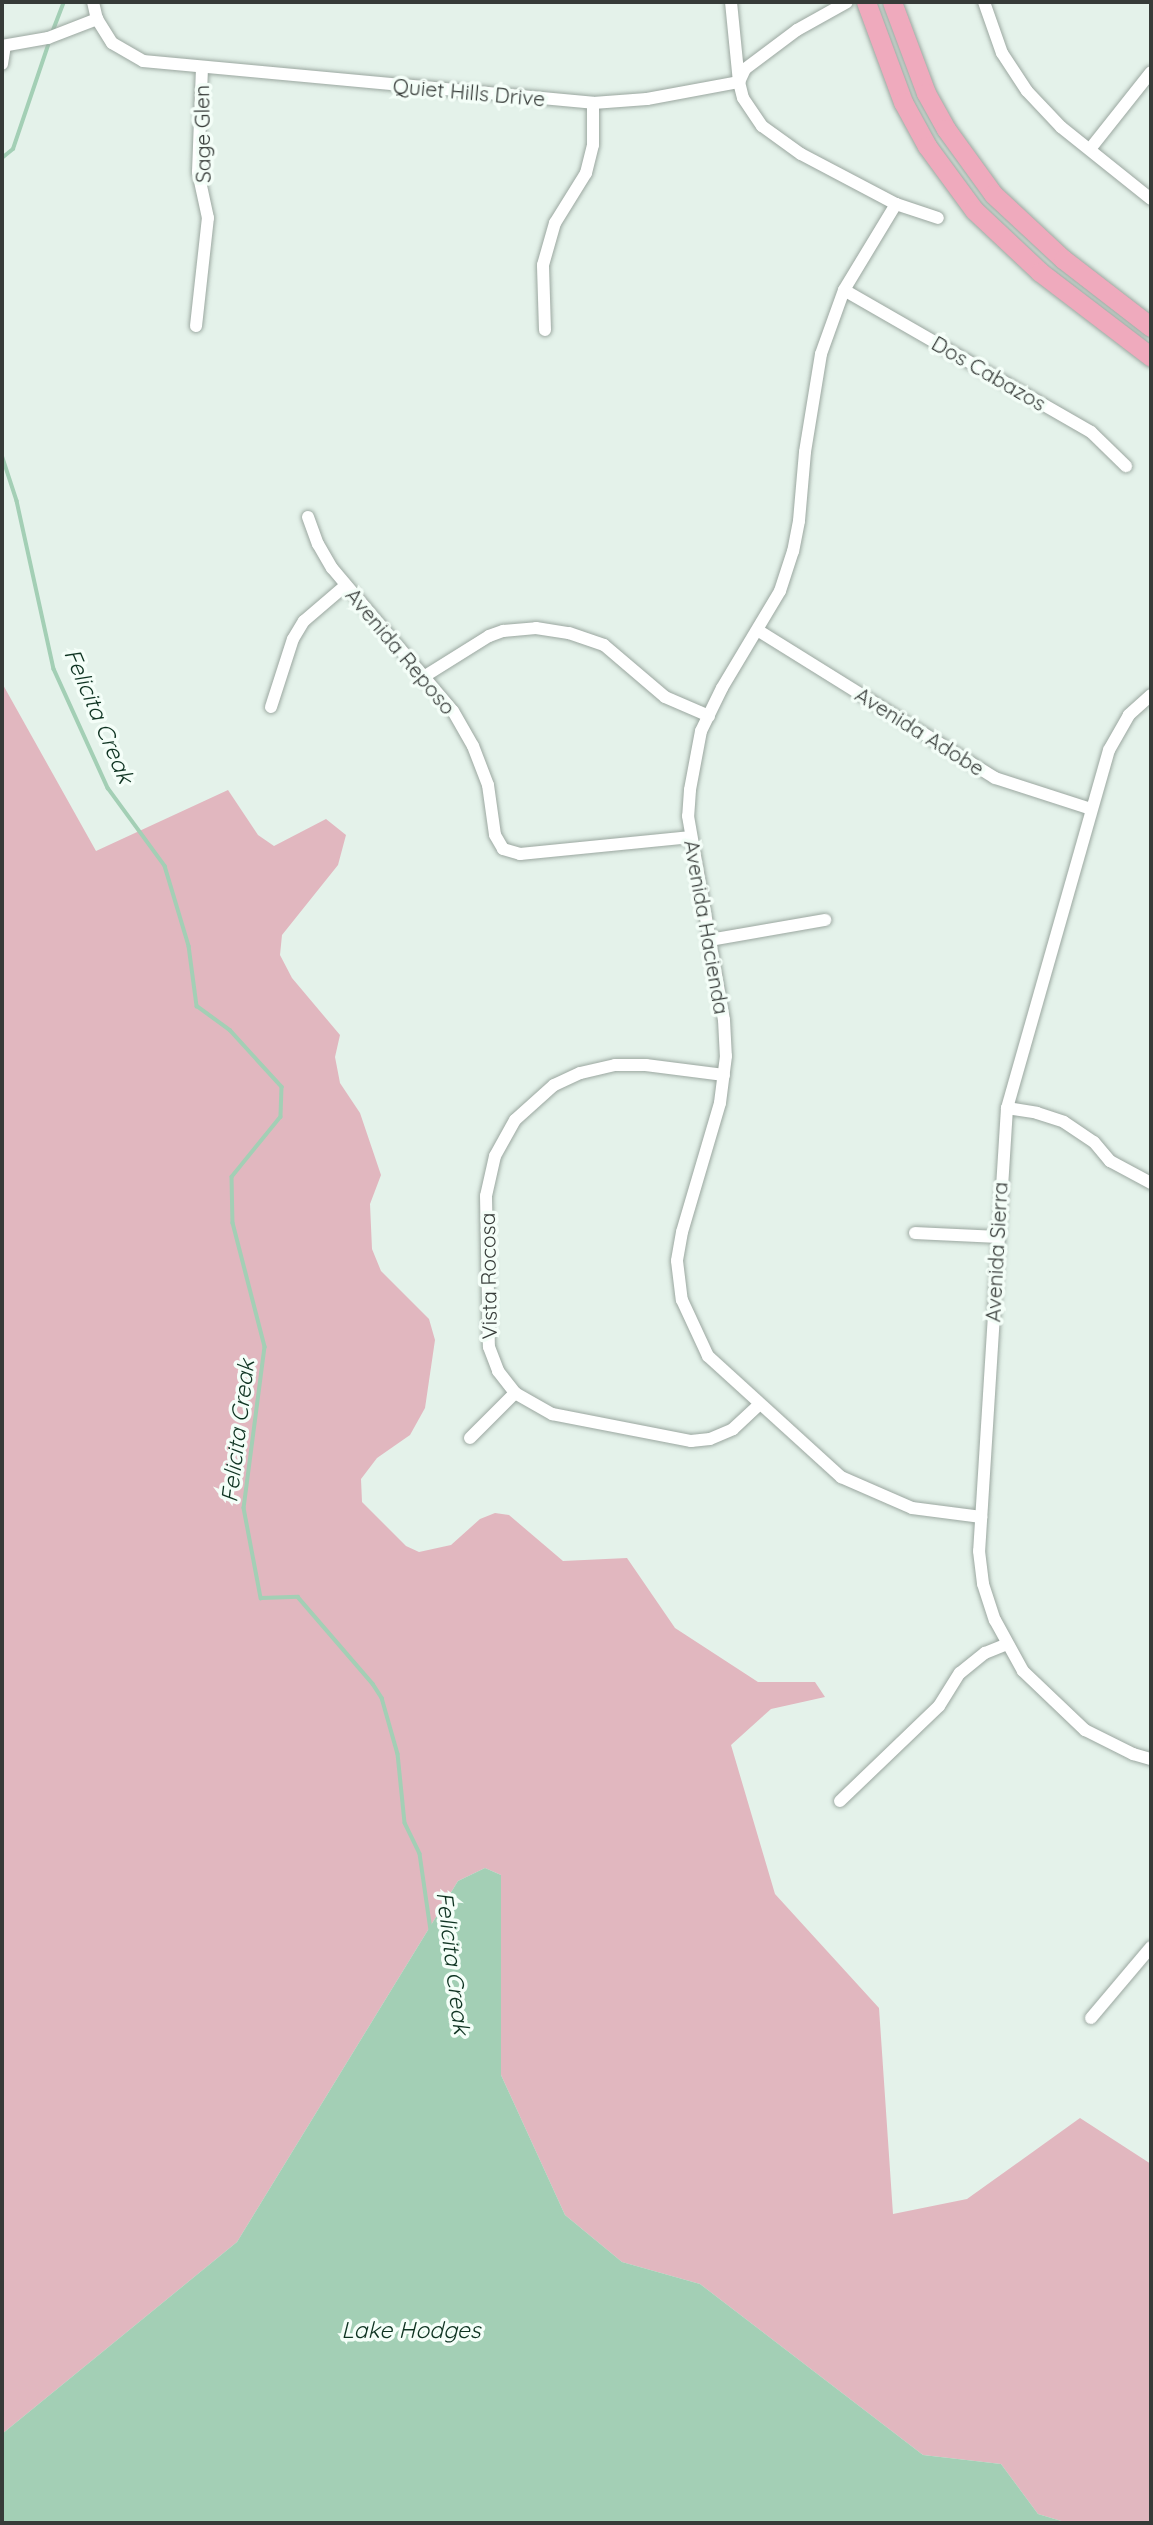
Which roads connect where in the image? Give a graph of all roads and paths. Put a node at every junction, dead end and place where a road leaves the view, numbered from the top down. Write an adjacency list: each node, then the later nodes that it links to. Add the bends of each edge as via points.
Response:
1 (93, 2): 7 (street, Quiet Hills Drive)
2 (731, 2): 12 (street)
3 (847, 2): 12 (street, via 797,30 745,69)
4 (866, 2): 22 (main road, via 902,102 927,146 974,210 1040,272)
5 (892, 2): 20 (main road, via 926,93 993,194 1053,250)
6 (984, 2): 14 (street, via 1002,53 1027,91 1061,128)
7 (97, 19): 8 (street, via 48,38); 10 (street, Quiet Hills Drive, via 112,43 143,61)
8 (4, 46): 9 (street)
9 (2, 64)
10 (202, 68): 13 (street, Quiet Hills Drive); 19 (street, Sage Glen, via 198,172 208,218)
11 (1151, 72): 14 (street)
12 (739, 82): 13 (street, Quiet Hills Drive, via 647,99); 16 (street, via 743,98 762,126 801,154)
13 (593, 103): 21 (street, via 593,145 586,173 555,223 543,265)
14 (1090, 149): 15 (street)
15 (1151, 199)
16 (896, 204): 17 (street); 18 (street, Avenida Hacienda)
17 (938, 218)
18 (844, 290): 23 (street, Dos Cabazos, via 1091,432); 26 (street, Avenida Hacienda, via 821,354 793,551 780,592)
19 (196, 326)
20 (1151, 327)
21 (544, 330)
22 (1151, 357)
23 (1126, 466)
24 (308, 517): 25 (street, Avenida Reposo, via 318,544)
25 (346, 585): 27 (street, Avenida Reposo); 29 (street, via 304,621 293,639)
26 (759, 631): 30 (street, Avenida Hacienda); 31 (street, Avenida Adobe, via 995,778)
27 (425, 676): 30 (street, via 503,631 536,628 604,645 665,697); 32 (street, Avenida Reposo, via 473,746 488,785 495,835 503,849 520,854)
28 (1151, 695): 31 (street, Avenida Sierra, via 1119,728)
29 (271, 707)
30 (709, 716): 32 (street, Avenida Hacienda, via 701,731 690,790)
31 (1091, 809): 36 (street, Avenida Sierra)
32 (691, 837): 34 (street, Avenida Hacienda)
33 (825, 920): 34 (street)
34 (710, 940): 35 (street, Avenida Hacienda, via 724,1020)
35 (724, 1075): 40 (street, Vista Rocosa, via 615,1065 554,1085 515,1120 495,1156 486,1196 489,1346 498,1370); 41 (street, Avenida Hacienda, via 677,1261 682,1300 700,1344)
36 (1007, 1108): 37 (street, via 1063,1122 1094,1142 1111,1161); 39 (street, Avenida Sierra)
37 (1151, 1183)
38 (915, 1233): 39 (street)
39 (998, 1237): 43 (street, Avenida Sierra)
40 (515, 1393): 41 (street, Vista Rocosa, via 552,1414 691,1441 733,1429); 42 (street)
41 (759, 1405): 43 (street, Avenida Hacienda, via 841,1476 888,1500 912,1508)
42 (470, 1438)
43 (981, 1517): 44 (street, Avenida Sierra, via 983,1584)
44 (1007, 1644): 45 (street, Avenida Sierra, via 1039,1689 1085,1730); 46 (street, via 985,1653 960,1673 939,1706)
45 (1151, 1759)
46 (840, 1801)
47 (1151, 1947): 48 (street)
48 (1091, 2018)

